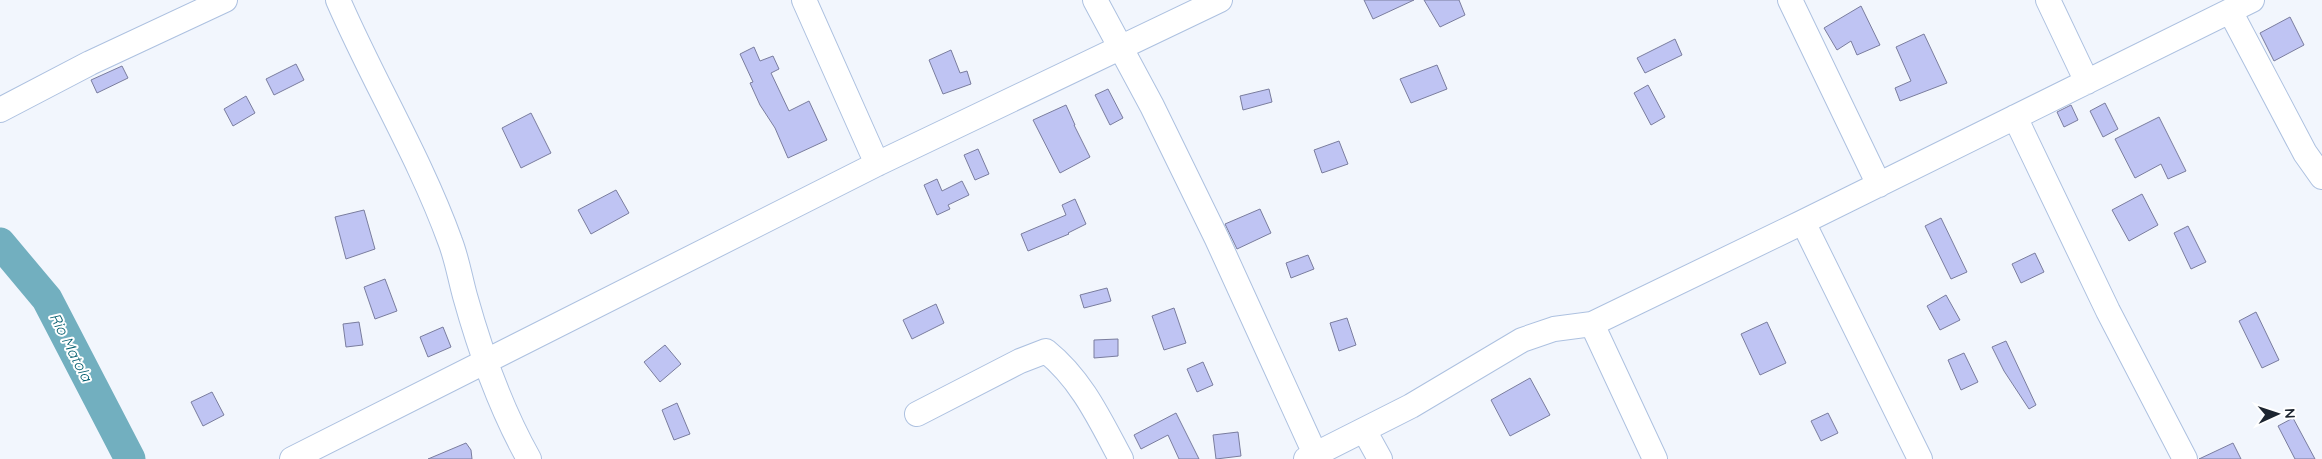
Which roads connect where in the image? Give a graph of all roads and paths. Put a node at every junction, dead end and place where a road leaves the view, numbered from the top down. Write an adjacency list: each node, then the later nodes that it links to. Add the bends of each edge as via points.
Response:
1 (225, 0): 12 (street, via 90,63)
2 (338, 0): 19 (street, via 360,52 397,120 451,242 465,298)
3 (804, 0): 14 (street)
4 (1095, 0): 10 (street)
5 (1220, 0): 10 (street)
6 (1790, 0): 16 (street)
7 (2048, 0): 11 (street)
8 (2252, 0): 9 (street)
9 (2230, 11): 11 (street); 15 (street, via 2305,153)
10 (1120, 48): 14 (street); 22 (street, via 1217,239)
11 (2087, 82): 13 (street)
12 (0, 110)
13 (2015, 117): 16 (street); 29 (street, via 2108,311)
14 (877, 164): 19 (street)
15 (2322, 178)
16 (1879, 185): 17 (street)
17 (1803, 222): 18 (street); 28 (street)
18 (1592, 324): 21 (street, via 1554,329 1522,340); 27 (street)
19 (486, 360): 23 (street); 24 (street)
20 (917, 414): 25 (street, via 1020,360 1046,352 1065,367 1088,398)
21 (1364, 430): 22 (street); 26 (street)
22 (1311, 457)
23 (292, 459)
24 (529, 459)
25 (1121, 459)
26 (1380, 459)
27 (1655, 459)
28 (1920, 459)
29 (2186, 459)

